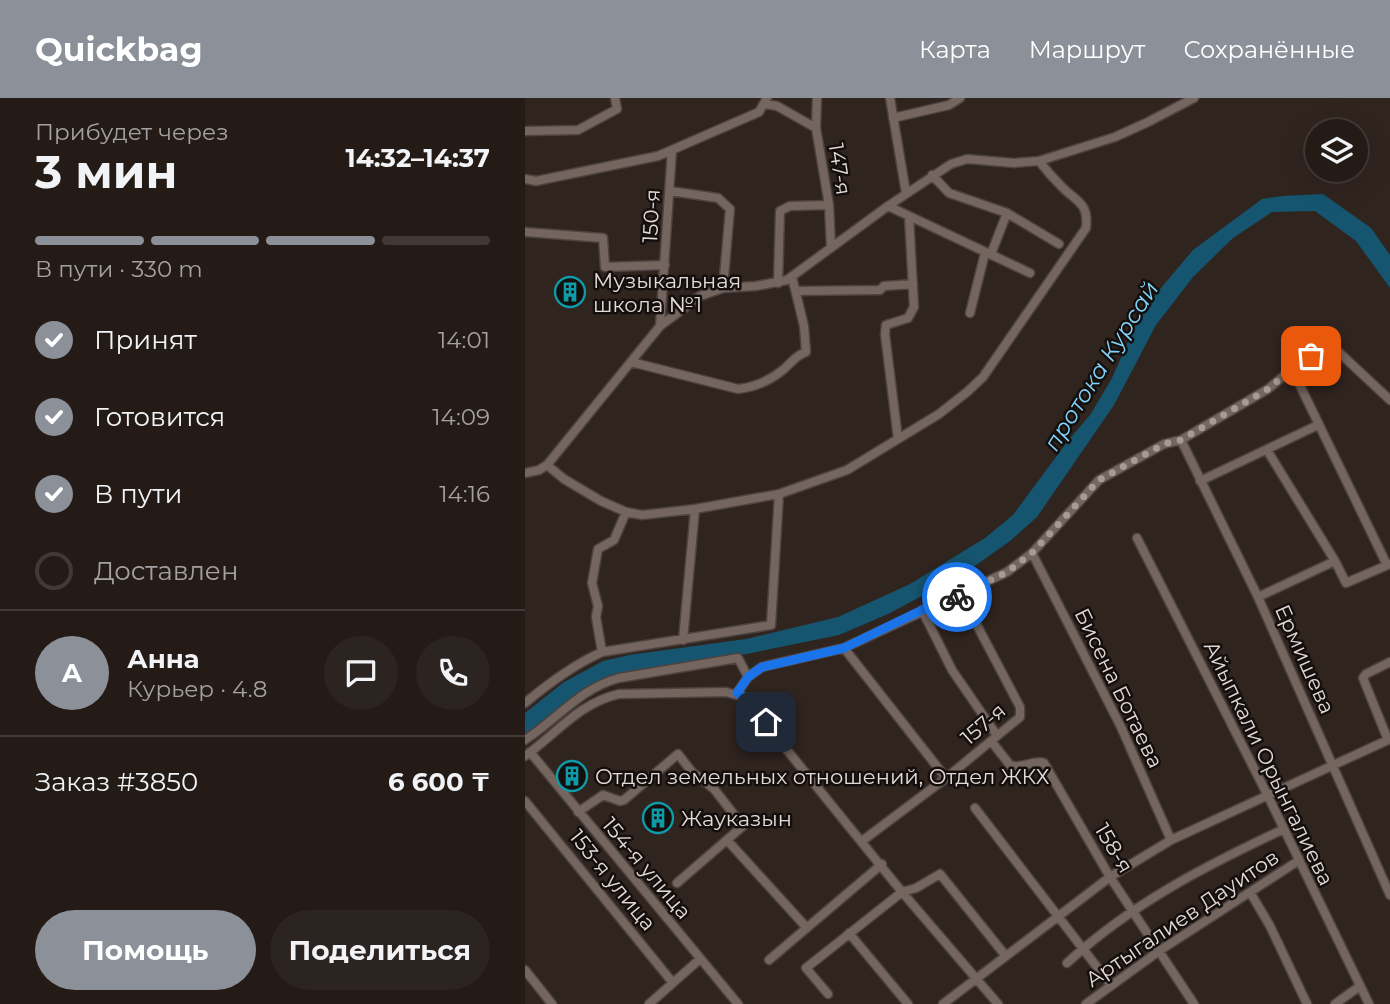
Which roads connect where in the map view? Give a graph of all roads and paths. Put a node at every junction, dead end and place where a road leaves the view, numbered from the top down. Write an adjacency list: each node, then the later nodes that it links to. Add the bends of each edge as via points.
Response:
1 (615, 98): 9 (street, via 617,109 578,130)
2 (817, 98): 8 (street, 147-я)
3 (890, 98): 7 (street)
4 (960, 98): 7 (street)
5 (1193, 98): 11 (street, via 1115,137)
6 (766, 101): 8 (street); 10 (street, via 759,112)
7 (893, 118): 15 (street)
8 (816, 128): 16 (street, 147-я)
9 (525, 131)
10 (672, 150): 13 (street, via 536,181); 14 (street, 150-я)
11 (1039, 161): 12 (street, via 967,159); 37 (street, via 1082,205 1087,214 1082,236 983,377 951,405)
12 (932, 175): 15 (street); 18 (street, via 949,193)
13 (525, 179)
14 (670, 191): 24 (street, 150-я); 29 (street, via 718,198 730,209)
15 (906, 193): 17 (street)
16 (829, 205): 22 (street, 147-я); 27 (street, via 790,206 781,211)
17 (888, 206): 19 (street); 22 (street)
18 (1007, 213): 21 (street); 23 (street)
19 (908, 217): 23 (street); 28 (street)
20 (525, 232): 24 (street, via 603,238 605,267)
21 (1059, 244)
22 (831, 247): 26 (street)
23 (988, 254): 25 (street); 31 (street)
24 (665, 265): 32 (street, 150-я)
25 (1030, 273)
26 (792, 277): 27 (street); 30 (street)
27 (778, 283): 29 (street)
28 (913, 284): 30 (street, via 880,290); 37 (street, via 912,313 886,325 885,334)
29 (723, 288): 32 (street, via 700,296)
30 (796, 291): 33 (street, via 806,352 753,387 738,389)
31 (970, 313)
32 (660, 326): 33 (street)
33 (631, 362): 40 (street)
34 (1292, 369): 35 (street, via 1330,344); 36 (street); 38 (street, via 1268,389)
35 (1390, 400)
36 (1318, 425): 39 (street); 49 (street)
37 (898, 439): 43 (street, via 847,471)
38 (1181, 440): 42 (street, Ермишева); 47 (street, via 1164,444 1099,480)
39 (1267, 450): 42 (street); 48 (street)
40 (547, 465): 41 (street); 45 (street, via 585,492)
41 (525, 473)
42 (1200, 481): 51 (street, Ермишева)
43 (779, 494): 44 (street); 53 (street, via 771,625)
44 (695, 509): 45 (street); 53 (street)
45 (626, 512): 55 (street, via 614,540 598,549 594,567)
46 (1137, 538): 66 (street, Айыпкали Орынгалиева)
47 (1032, 553): 50 (street, via 1007,572); 71 (street, Бисена Ботаева, via 1121,727)
48 (1335, 561): 49 (street, via 1346,583); 51 (street)
49 (1389, 565)
50 (961, 595): 52 (street); 60 (street, 157-я, via 1020,707 1020,717)
51 (1258, 597): 64 (street, Ермишева)
52 (922, 610): 54 (street); 60 (street)
53 (683, 640): 55 (street)
54 (844, 648): 57 (street, via 762,667); 65 (street)
55 (602, 652): 59 (street, via 550,682)
56 (1390, 662): 62 (street, via 1363,678)
57 (748, 677): 58 (street); 61 (street, via 738,658 602,682)
58 (737, 693): 63 (street, via 603,698 581,709); 73 (street, via 750,701)
59 (525, 703)
60 (994, 738): 65 (street, 157-я); 76 (street, 158-я, via 1014,767 1044,763)
61 (525, 740)
62 (1389, 740): 64 (street)
63 (528, 754): 69 (street, 154-я улица)
64 (1333, 766): 66 (street); 80 (street, Ермишева)
65 (946, 778): 73 (street, 157-я)
66 (1268, 796): 70 (street, Айыпкали Орынгалиева); 71 (street)
67 (525, 801): 93 (street, 153-я улица)
68 (975, 808): 82 (street)
69 (578, 812): 72 (street, via 603,795 624,800 678,754 743,826); 88 (street, 154-я улица)
70 (1284, 829): 74 (street, Айыпкали Орынгалиева); 81 (street, via 1208,864)
71 (1171, 840): 76 (street)
72 (727, 841): 77 (street); 83 (street)
73 (862, 841): 75 (street)
74 (1298, 861): 79 (street, Артыгалиев Дауитов); 95 (street, Айыпкали Орынгалиева)
75 (882, 864): 78 (street); 83 (street)
76 (1110, 877): 81 (street, 158-я); 82 (street)
77 (677, 883)
78 (902, 892): 84 (street); 87 (street, via 940,874); 92 (street)
79 (1250, 892): 86 (street, Артыгалиев Дауитов); 105 (street)
80 (1390, 895)
81 (1133, 910): 85 (street); 86 (street, 158-я)
82 (1057, 916): 85 (street); 87 (street)
83 (807, 928): 89 (street)
84 (849, 933): 96 (street, via 806,968); 100 (street)
85 (1083, 948): 90 (street); 94 (street)
86 (1159, 951): 94 (street, Артыгалиев Дауитов); 104 (street, 158-я)
87 (1005, 955): 92 (street)
88 (700, 958): 93 (street); 99 (street, 154-я улица)
89 (769, 960)
90 (1067, 963)
91 (525, 970): 97 (street)
92 (976, 978): 101 (street); 102 (street)
93 (673, 983): 98 (street)
94 (1110, 984): 103 (street, Артыгалиев Дауитов)
95 (1360, 986): 106 (street); 107 (street, Айыпкали Орынгалиева)
96 (828, 994)
97 (552, 1004)
98 (649, 1004)
99 (739, 1004)
100 (908, 1004)
101 (943, 1004)
102 (998, 1004)
103 (1086, 1004)
104 (1194, 1004)
105 (1307, 1004)
106 (1335, 1004)
107 (1369, 1004)

